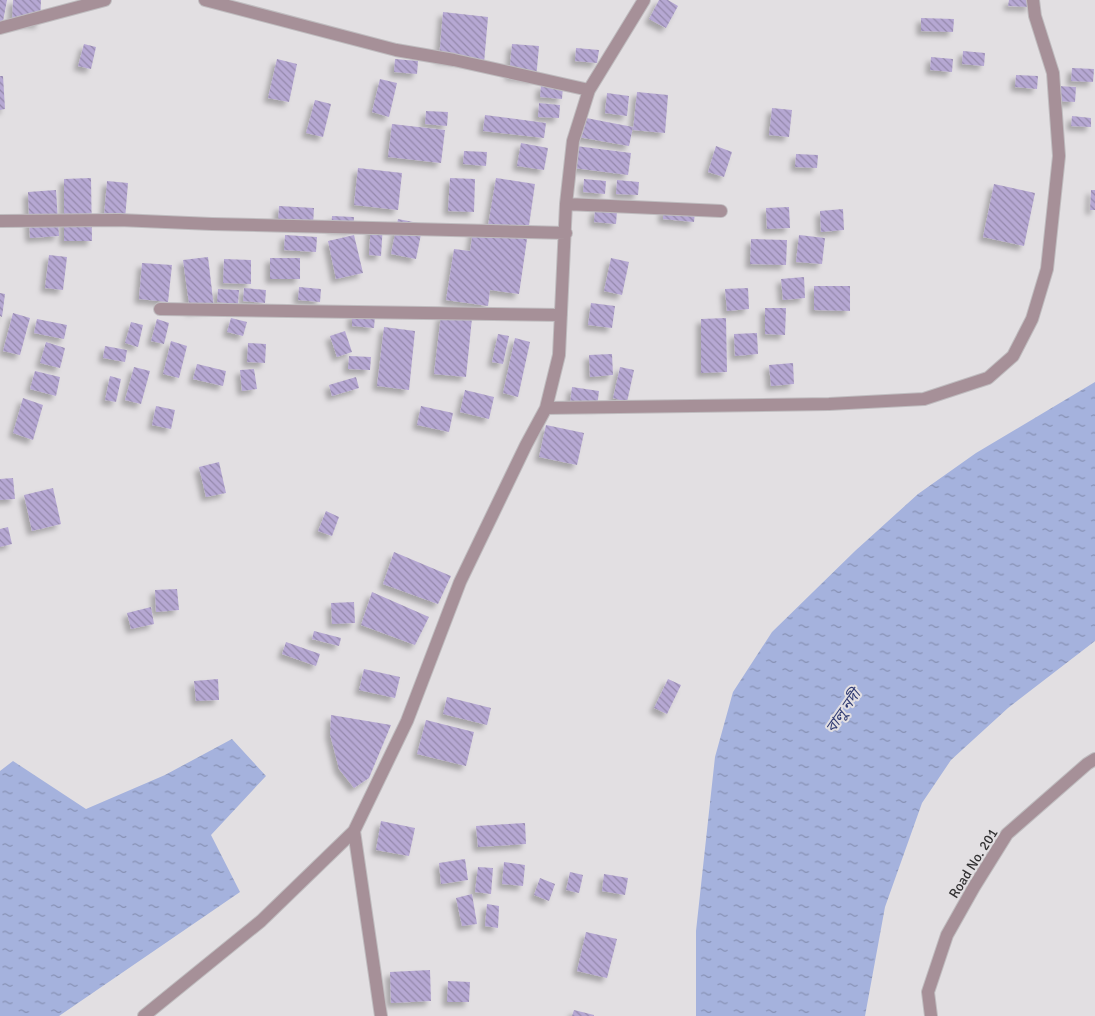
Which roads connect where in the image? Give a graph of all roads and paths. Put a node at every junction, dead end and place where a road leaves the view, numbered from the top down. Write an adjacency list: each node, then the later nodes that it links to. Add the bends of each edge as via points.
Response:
1 (106, 0): 5 (street)
2 (205, 0): 6 (street, via 396,50)
3 (644, 0): 6 (street)
4 (1032, 0): 13 (street, via 1053,73 1059,156 1047,269 1032,319 1013,356 988,378 924,399 829,404)
5 (0, 28)
6 (588, 90): 7 (street, via 573,141)
7 (566, 204): 8 (street); 10 (street)
8 (721, 211)
9 (0, 221): 10 (street, via 119,220)
10 (566, 233): 12 (street)
11 (160, 309): 12 (street)
12 (561, 315): 13 (street, via 559,354)
13 (546, 408): 15 (street, via 460,582 407,721)
14 (1095, 760): 18 (street, Road No. 201, via 1007,834 947,935 928,992)
15 (354, 831): 16 (street, via 261,921); 17 (street)
16 (144, 1016)
17 (381, 1016)
18 (931, 1016)

